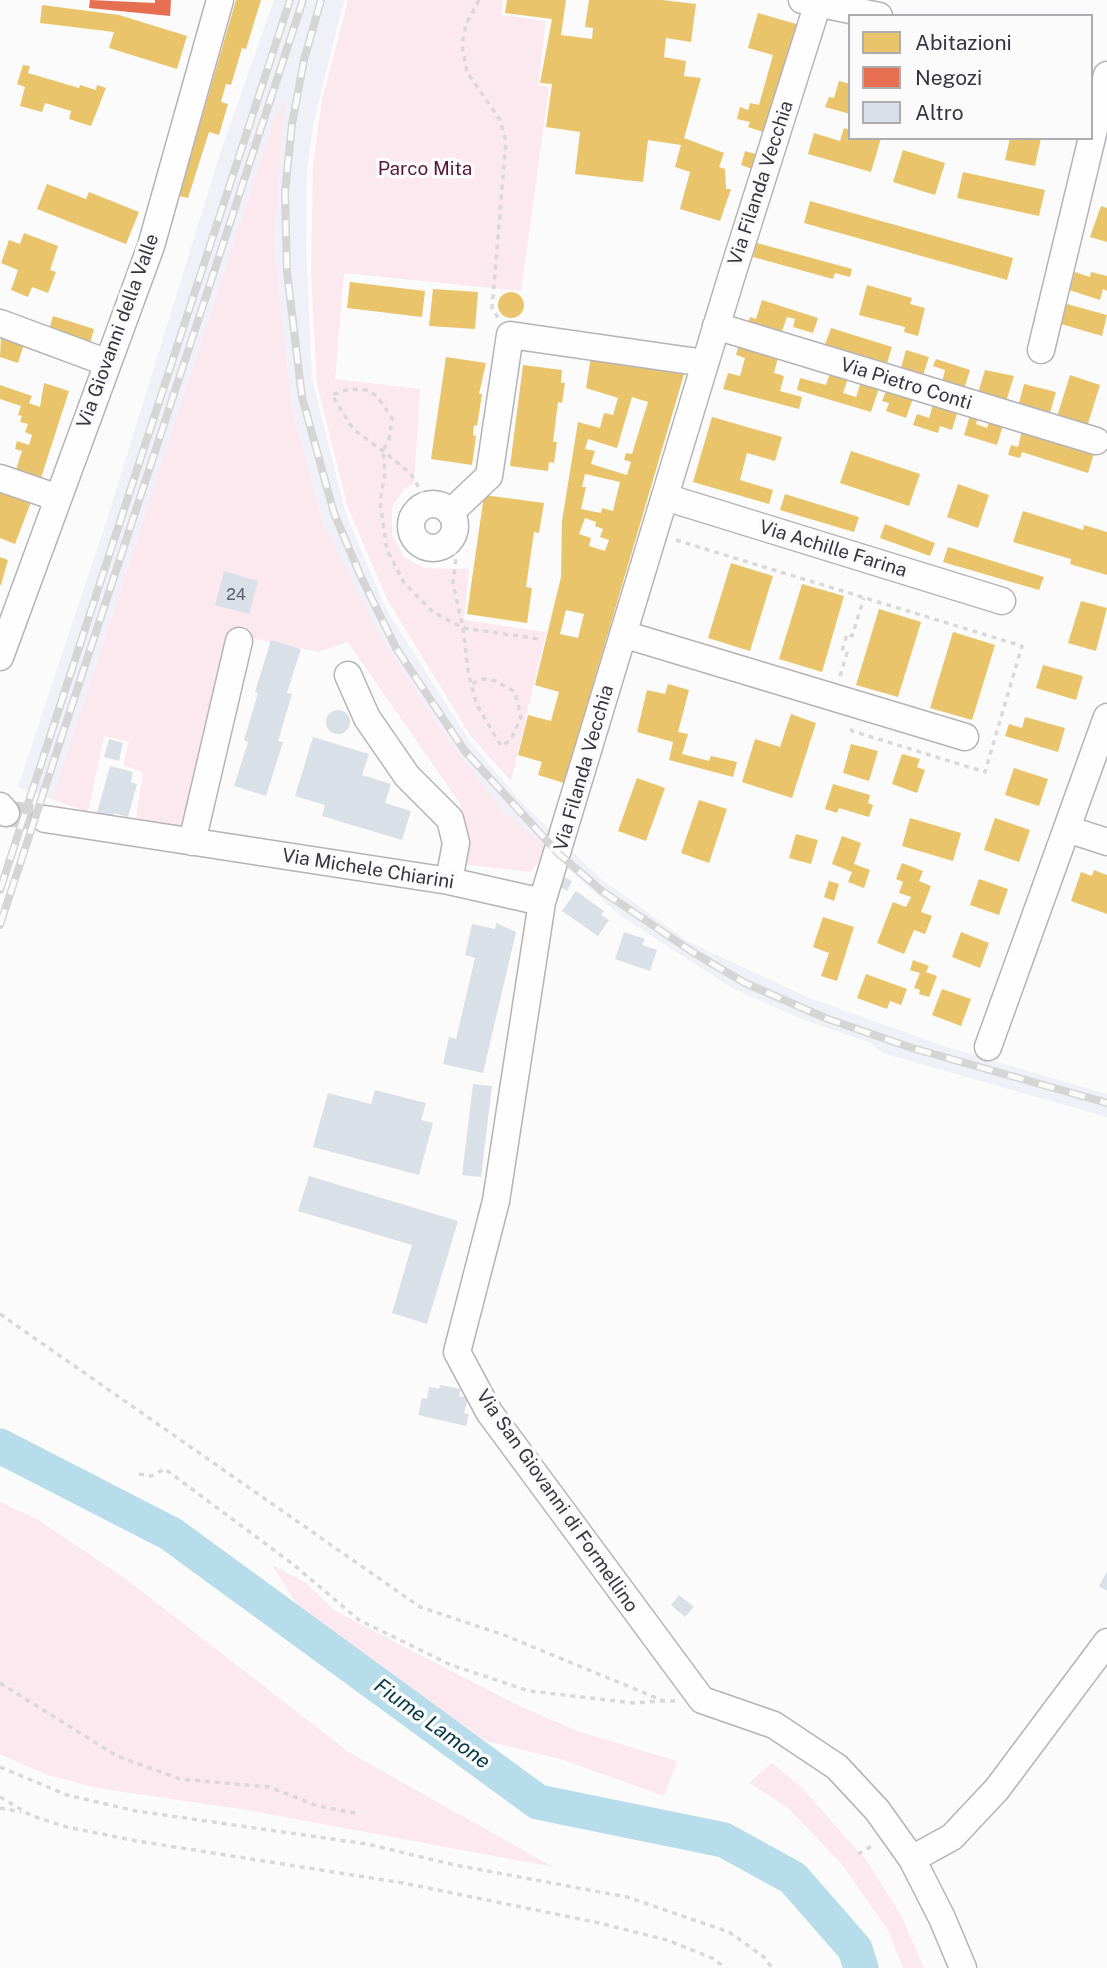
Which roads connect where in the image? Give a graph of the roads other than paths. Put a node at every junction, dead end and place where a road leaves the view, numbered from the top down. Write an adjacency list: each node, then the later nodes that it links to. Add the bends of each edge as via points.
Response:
1 (220, 0): 10 (street, Via Giovanni della Valle, via 151,246)
2 (809, 1): 3 (street); 8 (street, Via Filanda Vecchia)
3 (870, 14)
4 (1107, 75): 5 (street)
5 (1093, 133)
6 (1091, 140): 9 (street)
7 (0, 323): 10 (street)
8 (716, 326): 11 (street, Via Filanda Vecchia); 12 (street, Via Pietro Conti)
9 (1041, 350)
10 (107, 363): 14 (street, Via Giovanni della Valle)
11 (705, 363): 15 (street, Via Filanda Vecchia); 16 (street, via 510,335 489,475)
12 (1096, 441)
13 (0, 478): 14 (street)
14 (58, 498): 20 (street, Via Giovanni della Valle)
15 (664, 498): 17 (street, Via Achille Farina); 18 (street, Via Filanda Vecchia)
16 (440, 508): 16 (street, via 456,524 451,540 426,547 412,534 414,513)
17 (1002, 601)
18 (623, 634): 23 (street); 29 (street, Via Filanda Vecchia)
19 (239, 640): 26 (street)
20 (0, 657)
21 (348, 675): 28 (street, via 367,718 407,776 450,819 456,843)
22 (1107, 717): 25 (street)
23 (965, 737)
24 (46, 819): 26 (street, Via Michele Chiarini)
25 (1067, 829): 27 (street); 30 (street)
26 (192, 842): 28 (street, Via Michele Chiarini)
27 (1107, 842)
28 (449, 881): 29 (street, Via Michele Chiarini)
29 (542, 902): 32 (street, Via San Giovanni di Formellino, via 496,1201 457,1352 489,1412 702,1700 774,1725 837,1767 877,1810)
30 (988, 1047)
31 (1107, 1642): 32 (street, via 997,1789 952,1837)
32 (912, 1859): 33 (street)
33 (963, 1968)

